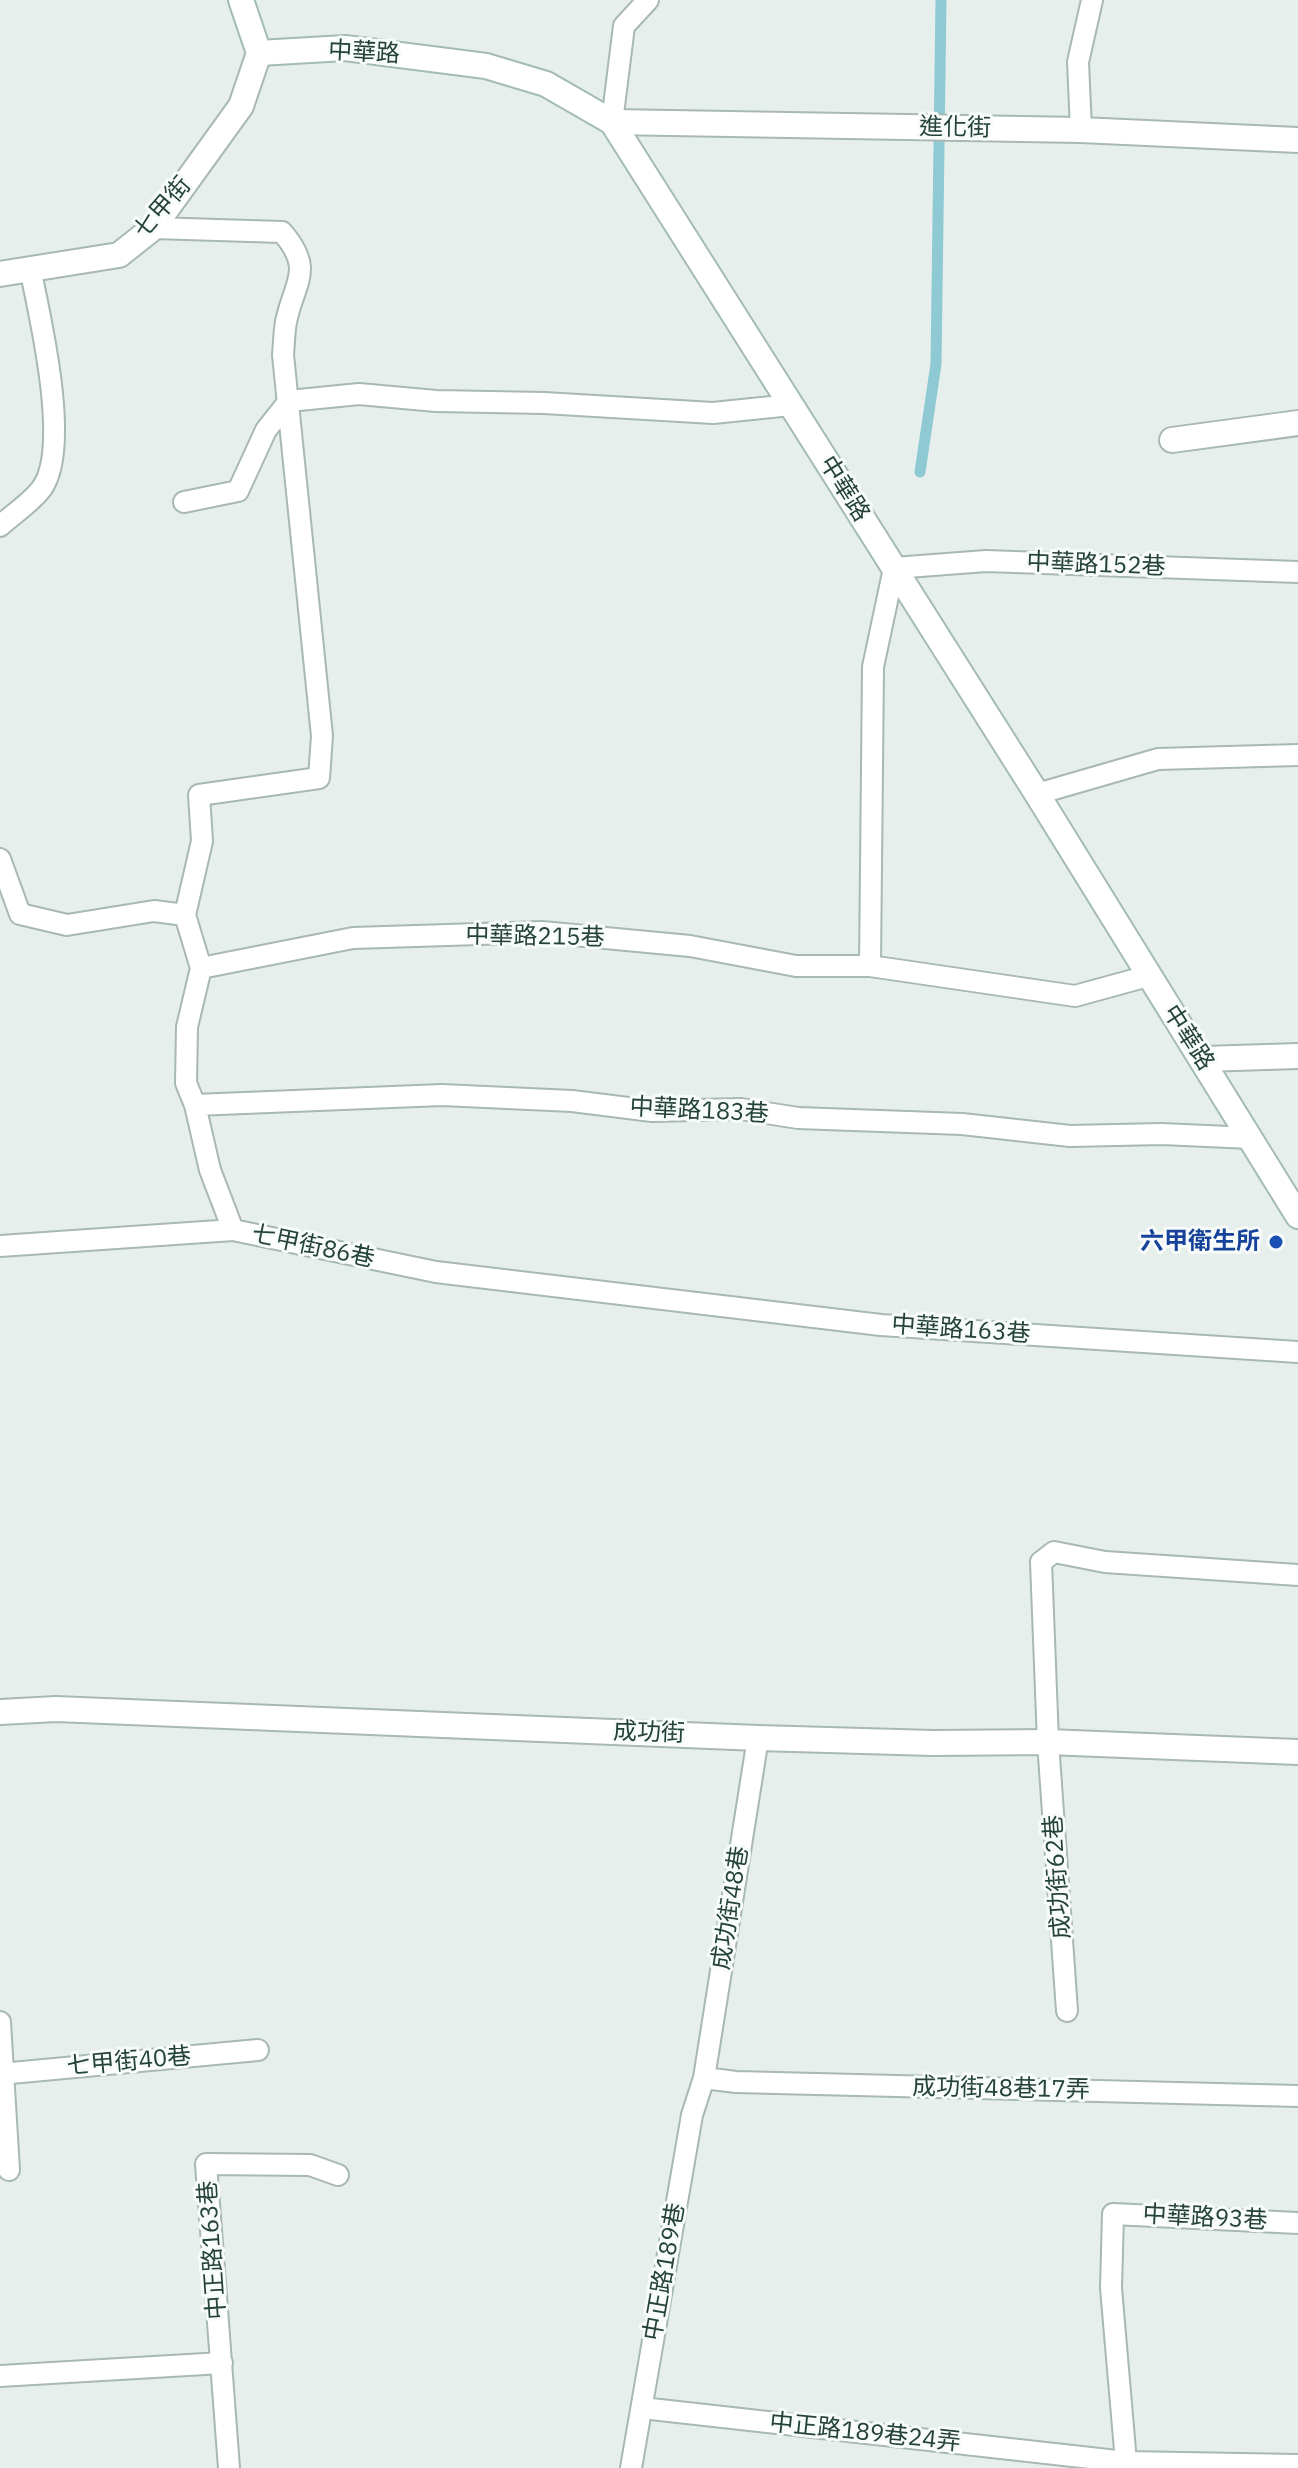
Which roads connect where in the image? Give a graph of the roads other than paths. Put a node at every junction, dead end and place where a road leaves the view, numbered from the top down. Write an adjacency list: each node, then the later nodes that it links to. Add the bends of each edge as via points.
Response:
1 (241, 0): 4 (street)
2 (648, 0): 5 (lane, via 624,26)
3 (1092, 0): 6 (lane, via 1078,62)
4 (259, 53): 5 (street, 中華路, via 345,48 486,66 546,84); 8 (street, 七甲街, via 241,106)
5 (612, 122): 6 (street, 進化街); 12 (street, 中華路)
6 (1081, 130): 7 (street, 進化街)
7 (1298, 140)
8 (153, 228): 9 (street, 七甲街, via 119,255); 11 (lane, via 282,232 297,250 302,280 286,321 283,355)
9 (30, 268): 10 (street, 七甲街); 16 (lane, via 49,363 53,462 42,488)
10 (0, 274)
11 (289, 401): 12 (lane, via 359,394 713,413); 15 (lane, via 266,430 238,491); 22 (lane, via 322,736 319,778 199,795 202,841)
12 (791, 405): 17 (street, 中華路)
13 (1298, 423): 14 (street)
14 (1172, 440)
15 (184, 502)
16 (0, 526)
17 (894, 568): 18 (lane, 中華路152巷, via 986,561); 20 (street, 中華路); 23 (lane, via 873,667)
18 (1298, 572)
19 (1298, 755): 20 (lane, via 1158,759)
20 (1037, 794): 25 (street, 中華路)
21 (0, 859): 22 (lane, via 20,914 67,925 154,911)
22 (185, 915): 24 (lane)
23 (870, 966): 24 (lane, 中華路215巷, via 796,966 690,946 542,932 353,938); 25 (lane, 中華路215巷, via 1075,996)
24 (201, 968): 28 (lane, via 187,1027 186,1083)
25 (1148, 976): 27 (street, 中華路)
26 (1298, 1056): 27 (street)
27 (1203, 1059): 29 (street, 中華路)
28 (195, 1105): 29 (lane, 中華路183巷, via 442,1095 652,1111 741,1109 798,1118 962,1124 1070,1136); 31 (lane, via 210,1170)
29 (1251, 1138): 30 (street, 中華路)
30 (1298, 1216)
31 (233, 1230): 32 (lane, 七甲街86巷); 33 (lane, 七甲街86巷, via 436,1272)
32 (0, 1246)
33 (625, 1293): 34 (lane, 中華路163巷, via 881,1325)
34 (1298, 1352)
35 (1298, 1575): 38 (lane, 成功街62巷, via 1105,1562 1054,1552 1041,1562)
36 (0, 1712): 37 (street, 成功街, via 56,1709)
37 (758, 1738): 38 (street, 成功街); 44 (lane, 成功街48巷)
38 (1048, 1742): 39 (street, 成功街); 40 (lane, 成功街62巷)
39 (1298, 1752)
40 (1067, 2011)
41 (0, 2022): 43 (lane)
42 (258, 2050): 43 (lane, 七甲街40巷)
43 (2, 2074): 46 (lane)
44 (704, 2078): 45 (lane, 成功街48巷17弄); 51 (lane, 中正路189巷, via 692,2115)
45 (1298, 2096)
46 (9, 2170)
47 (338, 2175): 49 (lane, 中正路163巷, via 310,2165 206,2164)
48 (1298, 2223): 52 (lane, 中華路93巷, via 1113,2214 1111,2288)
49 (222, 2363): 50 (lane); 54 (lane, 中正路163巷)
50 (0, 2376)
51 (642, 2408): 52 (lane, 中正路189巷24弄); 55 (lane, 中正路189巷)
52 (1126, 2462): 53 (lane, 中正路189巷24弄)
53 (1298, 2465)
54 (229, 2468)
55 (631, 2468)

